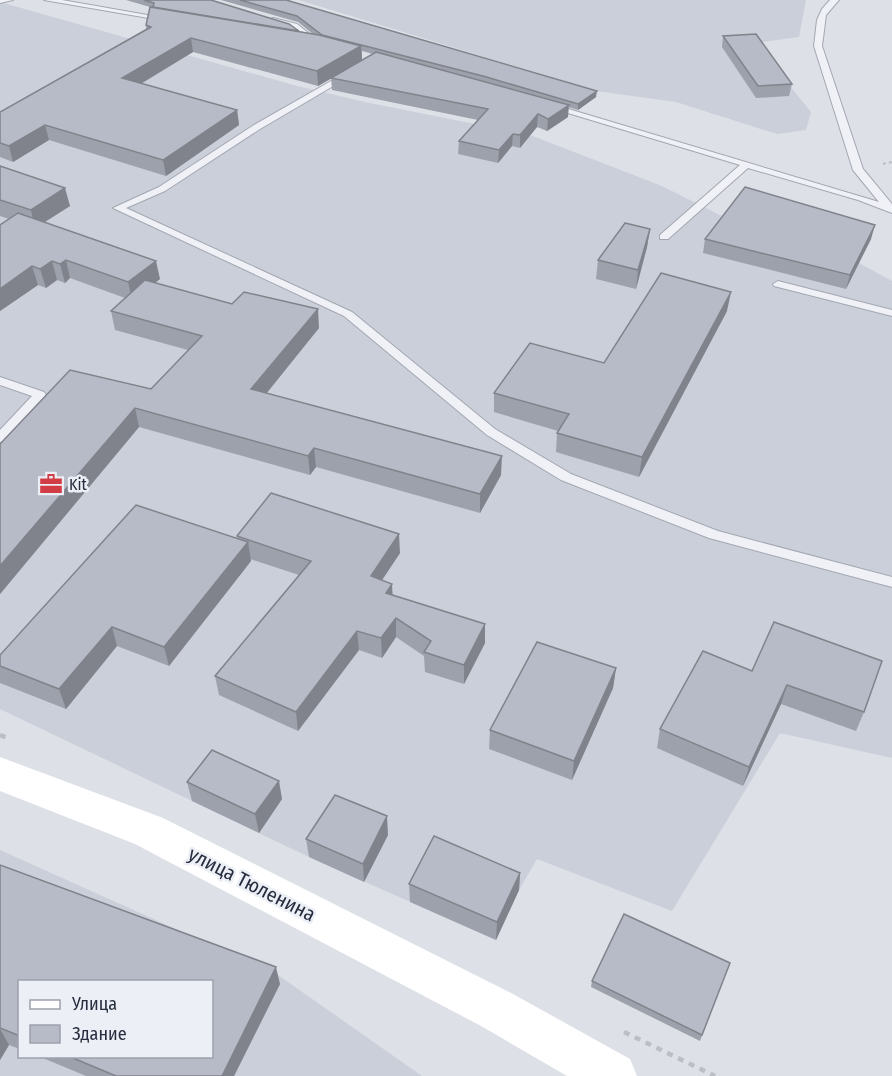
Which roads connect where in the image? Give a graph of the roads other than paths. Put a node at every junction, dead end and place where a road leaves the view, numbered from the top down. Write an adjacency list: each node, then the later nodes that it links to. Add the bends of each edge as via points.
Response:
1 (9, 0): 4 (lane)
2 (48, 0): 6 (lane)
3 (835, 0): 13 (lane, via 828,5 818,26 818,46 858,170)
4 (0, 1)
5 (261, 16): 8 (lane, via 294,26)
6 (179, 21)
7 (297, 41): 8 (lane)
8 (321, 45): 9 (lane)
9 (332, 48)
10 (356, 71): 19 (lane, via 257,127 162,189 118,208 348,314 491,432 566,477 714,535)
11 (545, 105): 12 (lane)
12 (747, 164): 13 (lane); 14 (lane)
13 (891, 209)
14 (664, 237)
15 (778, 284): 16 (lane)
16 (892, 313)
17 (0, 381): 18 (lane, via 40,395)
18 (0, 438)
19 (892, 582)
20 (0, 774): 21 (main road, улица Тюленина, via 149,831 497,1010)
21 (613, 1076)

